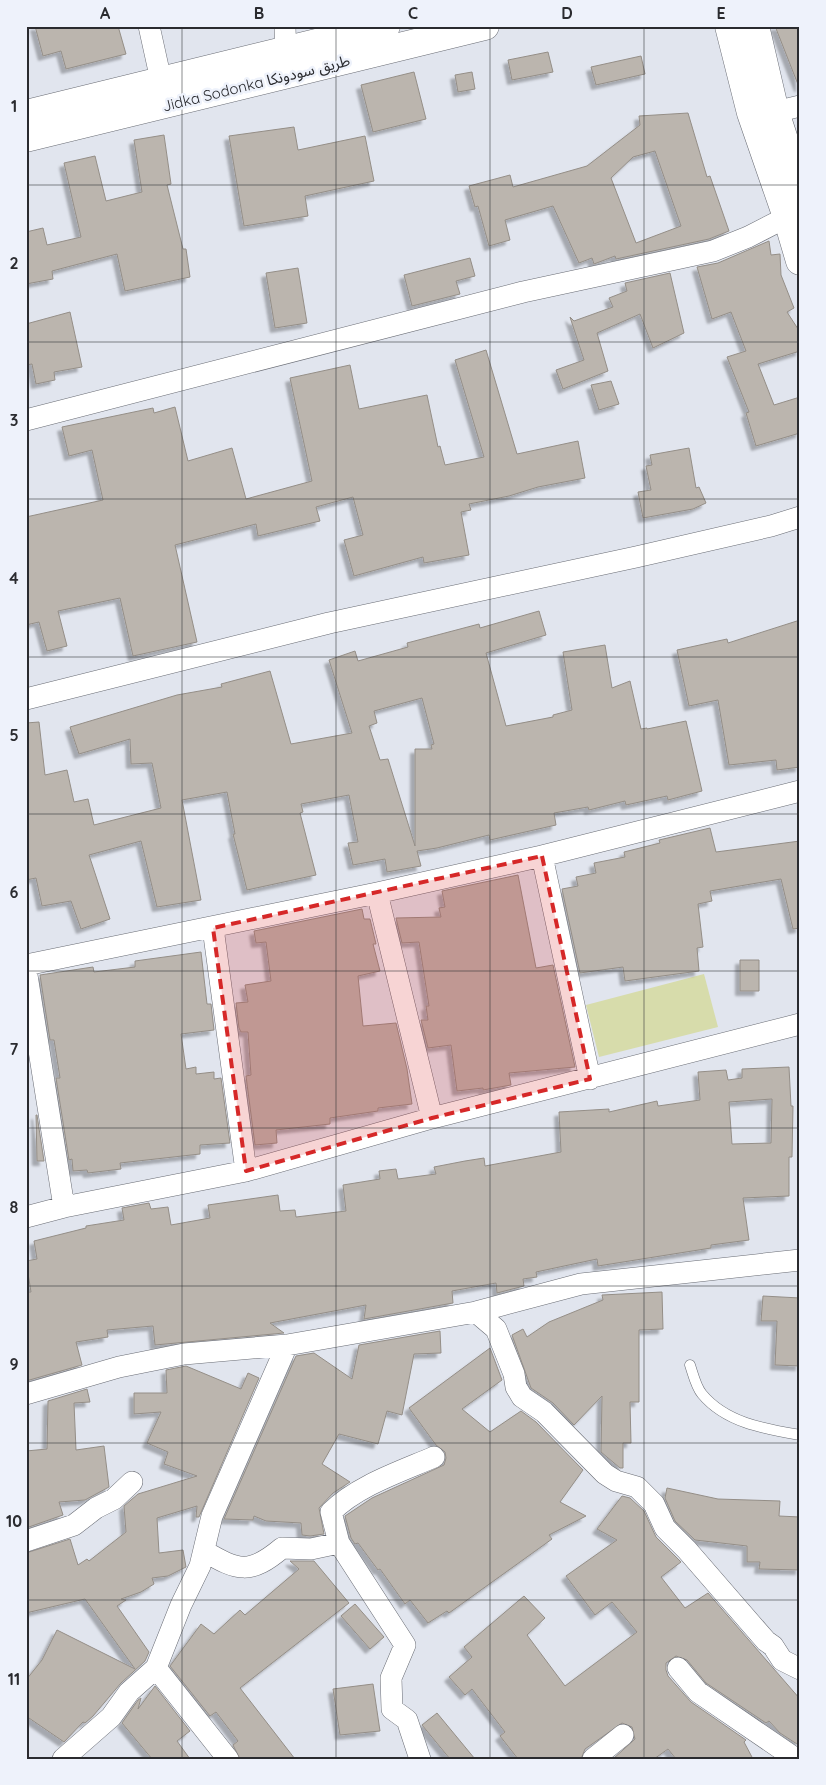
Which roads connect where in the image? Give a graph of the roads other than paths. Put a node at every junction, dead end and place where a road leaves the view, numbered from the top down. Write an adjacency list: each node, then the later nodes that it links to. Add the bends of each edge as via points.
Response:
1 (149, 26): 7 (street)
2 (386, 26): 6 (main road, Jidka Sodonka طريق سودونكا)
3 (485, 26): 6 (main road, Jidka Sodonka طريق سودونكا)
4 (729, 26): 12 (main road, via 751,112)
5 (755, 26): 8 (main road)
6 (286, 51): 7 (main road, Jidka Sodonka طريق سودونكا)
7 (164, 92): 9 (main road, Jidka Sodonka طريق سودونكا); 10 (main road, Jidka Sodonka طريق سودونكا)
8 (787, 109): 11 (main road)
9 (26, 114)
10 (26, 138)
11 (800, 189)
12 (787, 217): 13 (main road); 14 (street, via 713,251 523,292)
13 (800, 261)
14 (26, 420)
15 (800, 517): 16 (street, via 636,557 329,623)
16 (26, 699)
17 (800, 791): 18 (street)
18 (542, 856): 19 (street); 24 (street)
19 (377, 893): 20 (street); 25 (street)
20 (214, 928): 21 (street); 26 (street)
21 (26, 965)
22 (26, 970): 27 (street)
23 (800, 1024): 24 (street)
24 (590, 1079): 25 (street)
25 (432, 1118): 26 (street)
26 (246, 1171): 27 (street)
27 (64, 1207): 28 (street)
28 (26, 1217)
29 (800, 1260): 30 (street, via 581,1284)
30 (476, 1312): 31 (street); 42 (street, via 496,1329 522,1397 544,1412 605,1474 637,1488 648,1498 665,1528 773,1646 782,1660)
31 (287, 1345): 33 (street, via 184,1354 119,1367); 39 (street, via 212,1516)
32 (690, 1365): 34 (lane, via 701,1393 730,1416 761,1429)
33 (26, 1394)
34 (800, 1435)
35 (434, 1457): 38 (street, via 368,1486 341,1502 331,1512)
36 (132, 1482): 37 (street, via 114,1499 74,1524)
37 (26, 1541)
38 (340, 1543): 39 (street, via 311,1549 282,1548 266,1561 244,1569 220,1561); 46 (street, via 405,1645 391,1678 392,1709 407,1720)
39 (204, 1551): 40 (street)
40 (156, 1668): 44 (street, via 129,1692 111,1717); 45 (street)
41 (678, 1668): 48 (street, via 698,1692)
42 (800, 1668)
43 (623, 1735): 47 (street)
44 (63, 1759)
45 (228, 1759)
46 (420, 1759)
47 (593, 1759)
48 (796, 1759)

